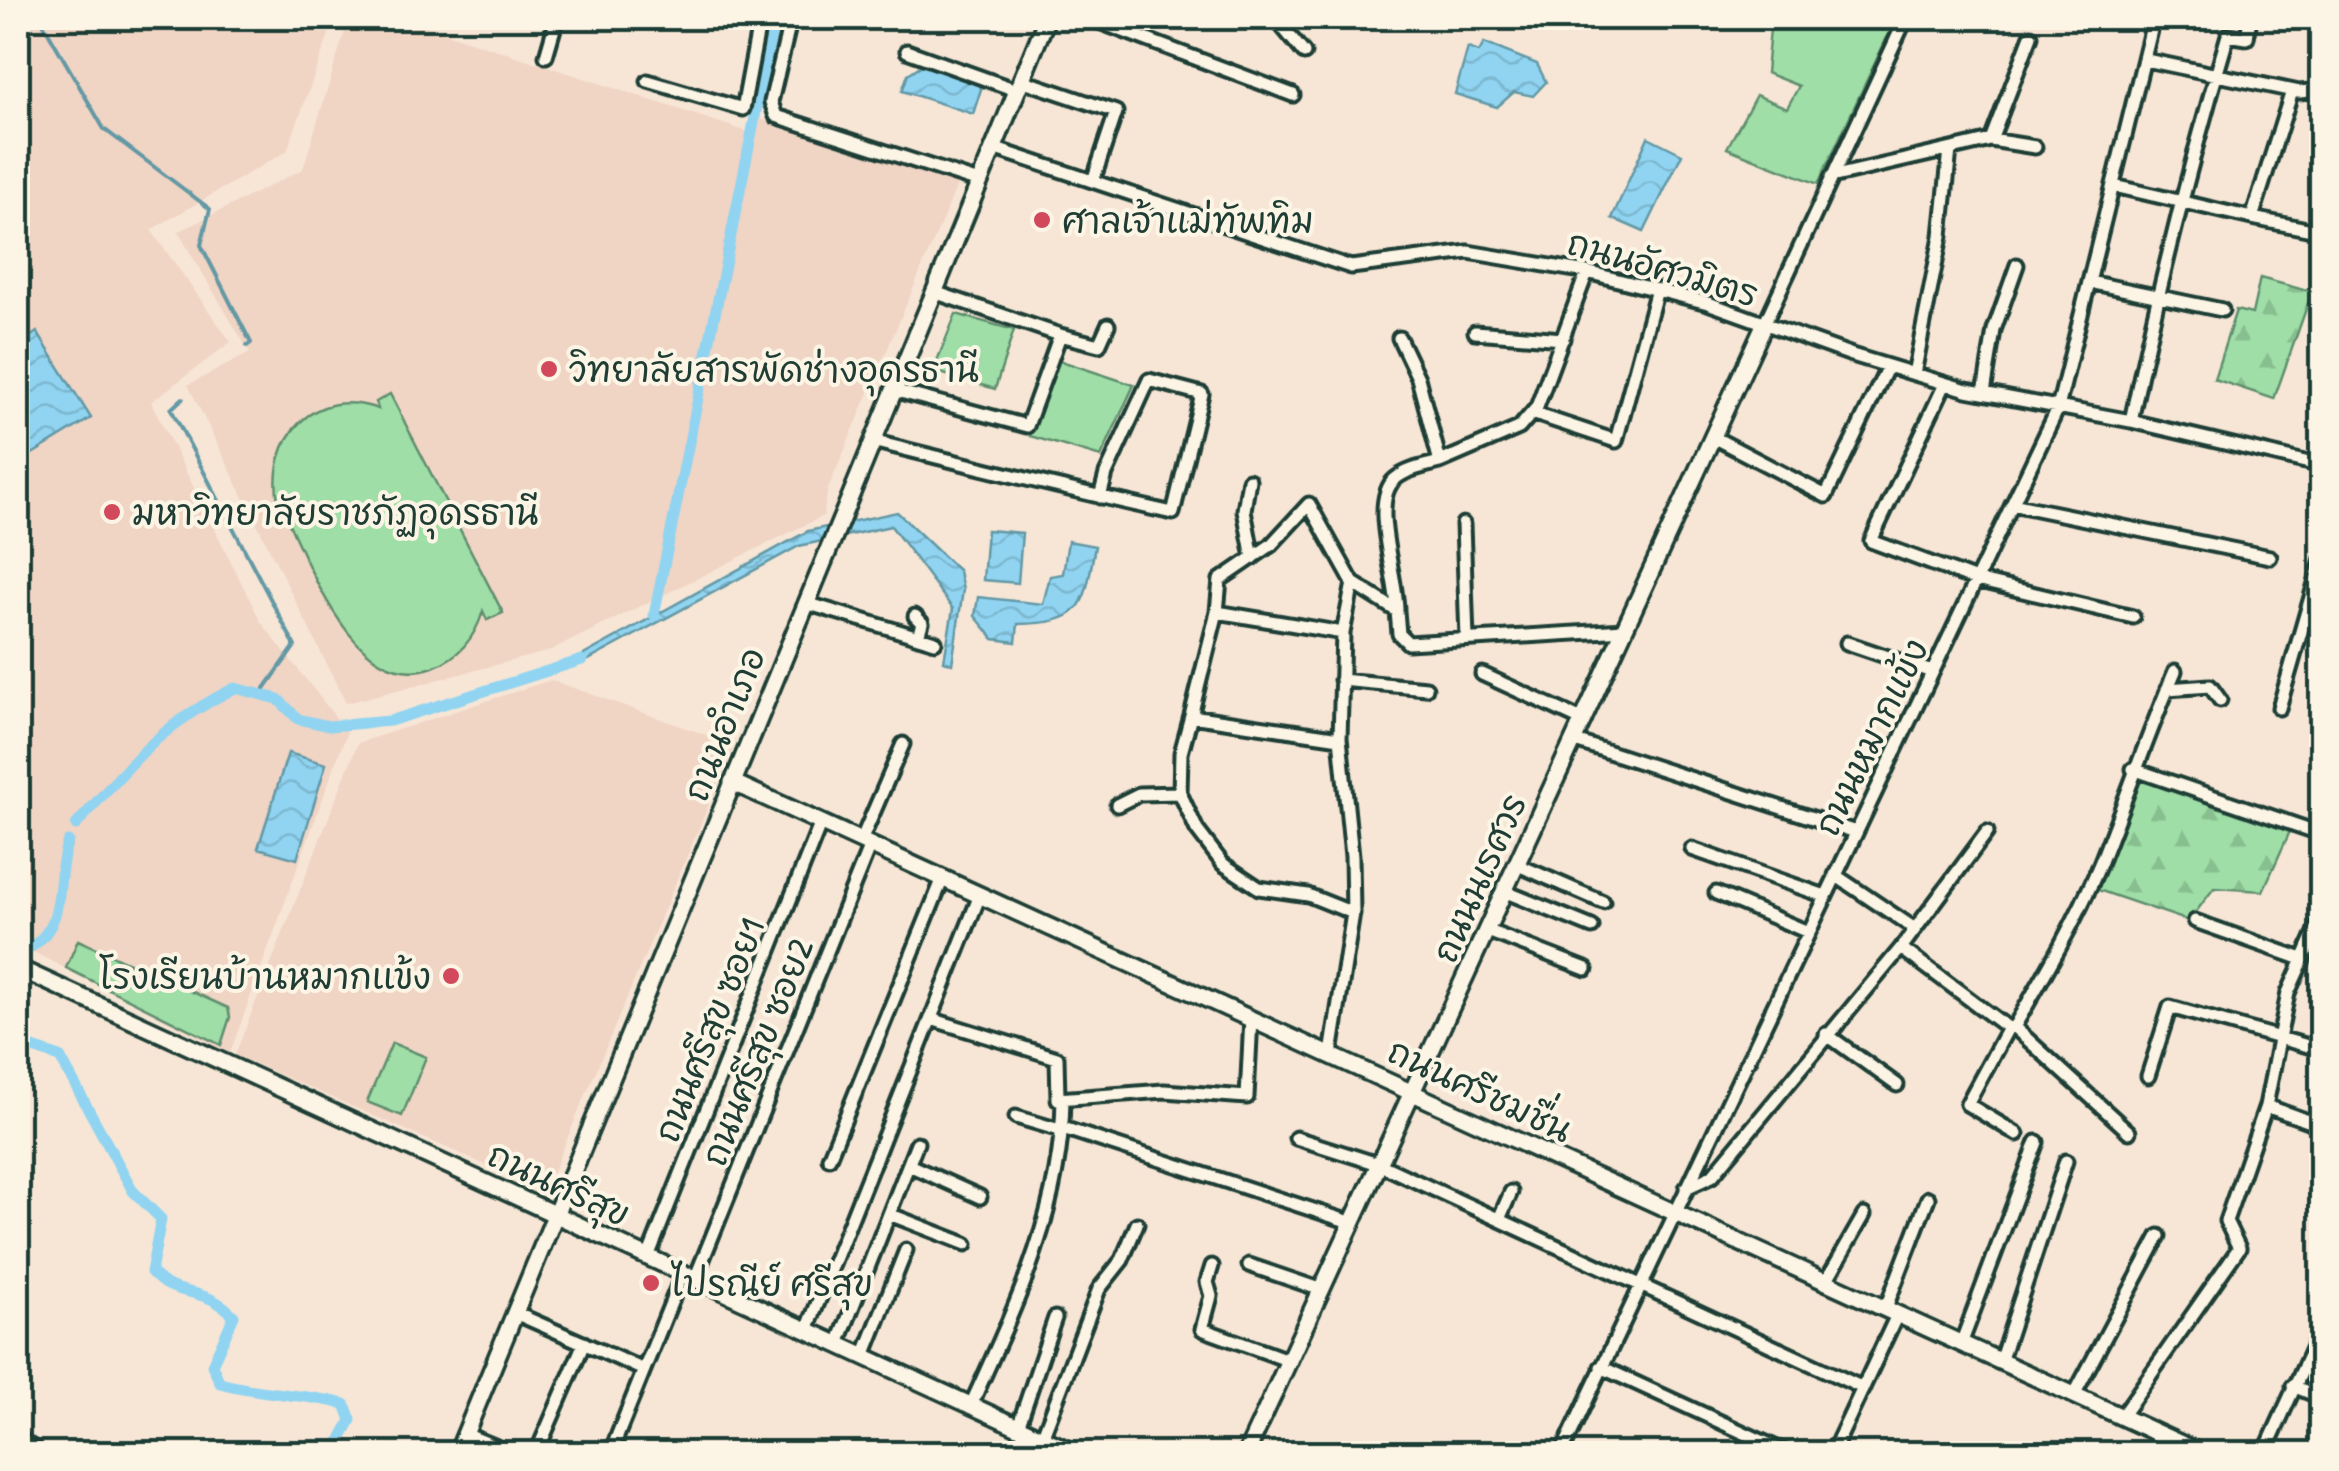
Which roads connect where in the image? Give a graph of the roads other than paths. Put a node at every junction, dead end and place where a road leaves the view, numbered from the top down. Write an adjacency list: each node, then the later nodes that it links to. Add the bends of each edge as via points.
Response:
1 (557, 18): 13 (street)
2 (760, 18): 16 (street, via 744,109)
3 (790, 18): 27 (street, via 771,102 776,116)
4 (1046, 18): 17 (street, ถนนอำเภอ)
5 (1089, 18): 20 (street)
6 (1274, 18): 12 (street)
7 (1906, 18): 25 (street)
8 (2154, 18): 14 (street, ถนนหมากแข้ง)
9 (2250, 18): 15 (street, via 2247,38 2228,35)
10 (2031, 36): 21 (street)
11 (907, 51): 17 (street)
12 (1304, 53)
13 (546, 56)
14 (2146, 60): 15 (street); 28 (street, ถนนหมากแข้ง)
15 (2216, 73): 19 (street); 29 (street)
16 (648, 82)
17 (1019, 85): 23 (street, ถนนอำเภอ); 26 (street, via 1116,112)
18 (2322, 90): 19 (street)
19 (2292, 91): 30 (street)
20 (1293, 95)
21 (1991, 140): 22 (street); 24 (street)
22 (2035, 147)
23 (993, 148): 26 (street, ถนนอัศวมิตร); 27 (street, ถนนอำเภอ)
24 (1950, 150): 25 (street); 46 (street, via 1942,236)
25 (1831, 178): 40 (street)
26 (1093, 181): 33 (street, ถนนอัศวมิตร, via 1351,267 1468,252)
27 (979, 182): 35 (street, ถนนอำเภอ)
28 (2114, 186): 29 (street); 34 (street, ถนนหมากแข้ง)
29 (2184, 202): 30 (street); 37 (street)
30 (2252, 218): 31 (street)
31 (2322, 232)
32 (2018, 264): 49 (street, via 1994,330)
33 (1587, 272): 36 (street, ถนนอัศวมิตร); 44 (street)
34 (2089, 282): 37 (street); 50 (street, ถนนหมากแข้ง)
35 (934, 292): 42 (street); 48 (street, ถนนอำเภอ)
36 (1656, 293): 40 (street, ถนนอัศวมิตร, via 1708,303); 51 (street, via 1616,441)
37 (2157, 298): 38 (street); 52 (street)
38 (2222, 310)
39 (1108, 324): 42 (street, via 1099,345)
40 (1764, 325): 45 (street, ถนนอัศวมิตร); 53 (street, ถนนนเรศวร)
41 (1476, 332): 44 (street)
42 (1060, 335): 48 (street, via 1027,426)
43 (1399, 338): 55 (street, via 1418,378)
44 (1563, 339): 51 (street)
45 (1888, 366): 46 (street, ถนนอัศวมิตร); 53 (street, via 1826,496)
46 (1914, 374): 47 (street, ถนนอัศวมิตร)
47 (1945, 384): 49 (street, ถนนอัศวมิตร); 64 (street, via 1872,541)
48 (893, 390): 54 (street, ถนนอำเภอ)
49 (1984, 394): 50 (street, ถนนอัศวมิตร)
50 (2058, 408): 52 (street, ถนนอัศวมิตร); 59 (street, ถนนหมากแข้ง)
51 (1532, 413): 55 (street, via 1520,428)
52 (2131, 422): 56 (street, ถนนอัศวมิตร)
53 (1713, 437): 71 (street, ถนนนเรศวร)
54 (872, 441): 58 (street); 66 (street, ถนนอำเภอ)
55 (1440, 462): 67 (street, via 1398,476 1384,492 1381,514)
56 (2322, 466)
57 (1249, 480): 62 (street, via 1244,510)
58 (1100, 497): 58 (street, via 1174,513 1202,394 1149,380)
59 (2012, 504): 61 (street); 64 (street, ถนนหมากแข้ง)
60 (1462, 524): 74 (street)
61 (2270, 557)
62 (1253, 558): 65 (street, via 1309,504); 68 (street, via 1220,580)
63 (2322, 559): 84 (street)
64 (1976, 580): 70 (street); 78 (street, ถนนหมากแข้ง)
65 (1353, 583): 67 (street); 72 (street)
66 (806, 604): 73 (street); 91 (street, ถนนอำเภอ)
67 (1397, 611): 74 (street, via 1399,634 1408,643)
68 (1217, 612): 72 (street); 85 (street)
69 (916, 616): 73 (street, via 922,623)
70 (2132, 617)
71 (1625, 630): 74 (street); 86 (street, ถนนนเรศวร)
72 (1343, 633): 80 (street)
73 (918, 637): 75 (street)
74 (1467, 639)
75 (934, 642)
76 (1847, 643): 78 (street)
77 (2175, 670): 82 (street)
78 (1932, 672): 95 (street, ถนนหมากแข้ง)
79 (1482, 674): 86 (street)
80 (1342, 680): 81 (street); 87 (street)
81 (1426, 688)
82 (2168, 689): 83 (street, via 2210,686); 90 (street)
83 (2220, 700)
84 (2279, 708)
85 (1191, 716): 87 (street); 92 (street)
86 (1584, 721): 88 (street, ถนนนเรศวร)
87 (1340, 738): 108 (street)
88 (1574, 741): 95 (street); 100 (street, ถนนนเรศวร)
89 (903, 744): 98 (street, ถนนศรีสุข ซอย2)
90 (2133, 770): 97 (street); 122 (street, via 2072,924)
91 (732, 782): 94 (street, ถนนศรีชมชื่น); 148 (street, ถนนอำเภอ)
92 (1180, 793): 93 (street, via 1138,794); 108 (street, via 1223,864 1259,888 1308,895)
93 (1116, 805)
94 (821, 822): 98 (street, ถนนศรีชมชื่น); 158 (street, ถนนศรีสุข ซอย1)
95 (1856, 832): 101 (street, ถนนหมากแข้ง)
96 (1987, 832): 112 (street)
97 (2322, 834)
98 (866, 843): 102 (street, ถนนศรีชมชื่น); 161 (street, ถนนศรีสุข ซอย2)
99 (1692, 849): 106 (street)
100 (1518, 865): 103 (street, ถนนนเรศวร); 107 (street)
101 (1835, 875): 106 (street, ถนนหมากแข้ง); 112 (street)
102 (943, 878): 105 (street, ถนนศรีชมชื่น); 140 (street)
103 (1506, 892): 111 (street); 113 (street, ถนนนเรศวร)
104 (1716, 893): 114 (street)
105 (980, 895): 120 (street); 121 (street, ถนนศรีชมชื่น)
106 (1825, 896): 114 (street, ถนนหมากแข้ง)
107 (1602, 902)
108 (1353, 913): 126 (street)
109 (2322, 917): 115 (street)
110 (2194, 921): 117 (street)
111 (1592, 927)
112 (1915, 929): 116 (street)
113 (1488, 931): 119 (street); 129 (street, ถนนนเรศวร)
114 (1808, 932): 144 (street, ถนนหมากแข้ง)
115 (2318, 937): 117 (street)
116 (1900, 948): 122 (street); 123 (street)
117 (2302, 959): 124 (street)
118 (18, 968): 148 (street, ถนนศรีสุข)
119 (1586, 969)
120 (931, 1018): 130 (street, via 1056,1058 1058,1099); 169 (street)
121 (1251, 1018): 126 (street, ถนนศรีชมชื่น); 130 (street, via 1247,1097 1164,1091)
122 (2011, 1028): 135 (street); 136 (street, via 1966,1104)
123 (1826, 1034): 128 (street); 144 (street, via 1712,1176)
124 (2280, 1035): 125 (street); 127 (street, via 2170,1006); 131 (street)
125 (2322, 1050)
126 (1330, 1054): 129 (street, ถนนศรีชมชื่น)
127 (2148, 1076)
128 (1897, 1085)
129 (1415, 1092): 143 (street, ถนนนเรศวร); 150 (street, ถนนศรีชมชื่น)
130 (1064, 1098): 134 (street)
131 (2266, 1106): 133 (street); 183 (street, via 2226,1220 2240,1248)
132 (1016, 1118): 134 (street)
133 (2322, 1126)
134 (1063, 1130): 153 (street); 182 (street, via 1035,1257)
135 (2129, 1132)
136 (2017, 1134)
137 (1296, 1138): 143 (street)
138 (918, 1142): 142 (street)
139 (2037, 1142): 172 (street)
140 (829, 1158)
141 (2066, 1161): 175 (street)
142 (909, 1165): 146 (street); 149 (street)
143 (1381, 1165): 152 (street); 153 (street, ถนนนเรศวร)
144 (1686, 1188): 150 (street, ถนนหมากแข้ง)
145 (1511, 1192): 152 (street)
146 (980, 1198)
147 (1928, 1198): 166 (street)
148 (555, 1214): 158 (street, ถนนศรีสุข); 165 (street, ถนนอำเภอ)
149 (890, 1214): 156 (street); 171 (street)
150 (1673, 1214): 162 (street, ถนนศรีชมชื่น); 163 (street, ถนนหมากแข้ง)
151 (1864, 1216): 162 (street)
152 (1499, 1219): 163 (street)
153 (1354, 1223): 164 (street, ถนนนเรศวร)
154 (1138, 1224): 186 (street, via 1099,1290)
155 (2159, 1236): 180 (street)
156 (966, 1244)
157 (906, 1250): 173 (street)
158 (648, 1258): 161 (street, ถนนศรีสุข)
159 (1249, 1265): 164 (street)
160 (1212, 1266): 174 (street, via 1202,1329)
161 (689, 1276): 169 (street, ถนนศรีสุข); 177 (street, ถนนศรีสุข ซอย2)
162 (1825, 1283): 166 (street, ถนนศรีชมชื่น)
163 (1639, 1286): 176 (street, ถนนหมากแข้ง); 179 (street)
164 (1322, 1290): 174 (street, ถนนนเรศวร)
165 (514, 1312): 170 (street); 185 (street, ถนนอำเภอ)
166 (1891, 1313): 172 (street, ถนนศรีชมชื่น); 179 (street)
167 (1055, 1318): 184 (street)
168 (2322, 1326): 178 (street)
169 (807, 1330): 171 (street, ถนนศรีสุข)
170 (584, 1343): 177 (street); 191 (street)
171 (838, 1344): 173 (street, ถนนศรีสุข)
172 (1961, 1344): 175 (street, ถนนศรีชมชื่น)
173 (864, 1356): 182 (street, ถนนศรีสุข)
174 (1290, 1361): 194 (street, ถนนนเรศวร)
175 (2000, 1362): 180 (street, ถนนศรีชมชื่น)
176 (1600, 1367): 195 (street, ถนนหมากแข้ง); 196 (street)
177 (644, 1370): 192 (street, ถนนศรีสุข ซอย2)
178 (2294, 1386): 181 (street); 199 (street)
179 (1863, 1388): 197 (street)
180 (2074, 1396): 183 (street, ถนนศรีชมชื่น)
181 (2322, 1398)
182 (972, 1405): 184 (street, ถนนศรีสุข)
183 (2121, 1416): 198 (street, ถนนศรีชมชื่น)
184 (1018, 1427): 186 (street, ถนนศรีสุข)
185 (464, 1434): 189 (street, ถนนอำเภอ); 190 (street)
186 (1042, 1438): 193 (street, ถนนศรีสุข)
187 (18, 1441): 188 (main road)
188 (36, 1454)
189 (457, 1454)
190 (514, 1454)
191 (536, 1454)
192 (610, 1454)
193 (1077, 1454)
194 (1246, 1454)
195 (1562, 1454)
196 (1790, 1454)
197 (1832, 1454)
198 (2202, 1454)
199 (2264, 1454)

